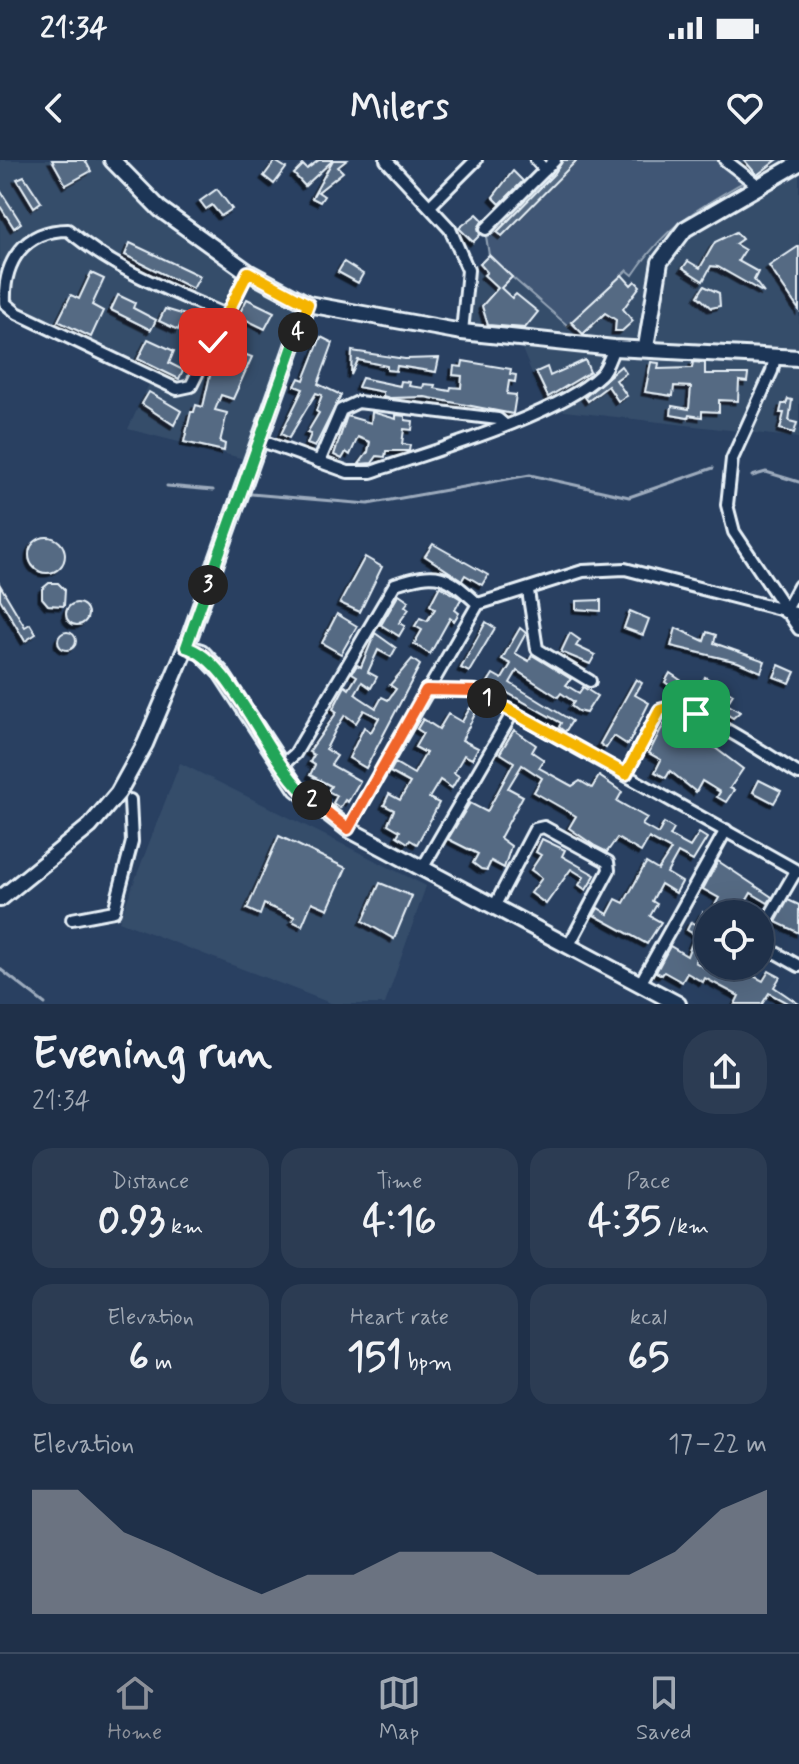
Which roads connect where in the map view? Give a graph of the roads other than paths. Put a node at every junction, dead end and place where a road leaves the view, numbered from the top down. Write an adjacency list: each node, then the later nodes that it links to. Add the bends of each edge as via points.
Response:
1 (112, 160): 12 (street, via 160,209)
2 (476, 160): 10 (street)
3 (536, 160): 8 (street)
4 (555, 160): 8 (street)
5 (725, 160): 9 (street)
6 (390, 162): 10 (street)
7 (799, 163): 9 (street)
8 (545, 170): 11 (street)
9 (760, 187): 16 (street, via 685,229 660,262)
10 (430, 206): 15 (street, via 450,229 468,270)
11 (486, 229)
12 (248, 272): 13 (street); 14 (street)
13 (308, 304): 15 (street); 21 (street)
14 (226, 315): 14 (street, via 191,386 177,389 17,313 5,303 4,278 29,239 68,230 92,251 153,284)
15 (462, 332): 17 (street)
16 (646, 347): 17 (street); 18 (street)
17 (614, 348): 20 (street, via 602,374)
18 (775, 356): 19 (street); 26 (street, via 732,459 727,505 734,532)
19 (799, 358)
20 (505, 425): 22 (street, via 371,472 348,472); 22 (street, via 498,419 358,402 341,410)
21 (259, 440): 22 (street); 29 (street)
22 (319, 462)
23 (799, 586): 26 (street)
24 (528, 591): 25 (street); 26 (street, via 583,571 625,569); 30 (street, via 537,649)
25 (478, 604): 31 (street); 33 (street, via 454,582 427,574 395,584 295,754)
26 (785, 612): 27 (street); 28 (street)
27 (799, 614)
28 (799, 629)
29 (186, 647): 33 (street, via 201,652 221,673); 41 (street, via 118,793 90,826)
30 (590, 681)
31 (426, 690): 32 (street, via 475,691); 37 (street)
32 (513, 712): 34 (street); 39 (street)
33 (280, 767): 37 (street, via 297,789)
34 (626, 774): 35 (street, via 660,710 674,706); 38 (street)
35 (799, 774)
36 (130, 800): 44 (street, via 132,842 114,911)
37 (348, 829): 39 (street)
38 (726, 830): 40 (street); 48 (street)
39 (423, 867): 42 (street)
40 (798, 872): 43 (street)
41 (0, 899)
42 (495, 905): 45 (street); 45 (street, via 535,829 544,827 608,862 609,870)
43 (774, 911)
44 (72, 919)
45 (569, 945): 48 (street)
46 (774, 952): 47 (street)
47 (799, 966)
48 (640, 984): 49 (street)
49 (678, 1004)

